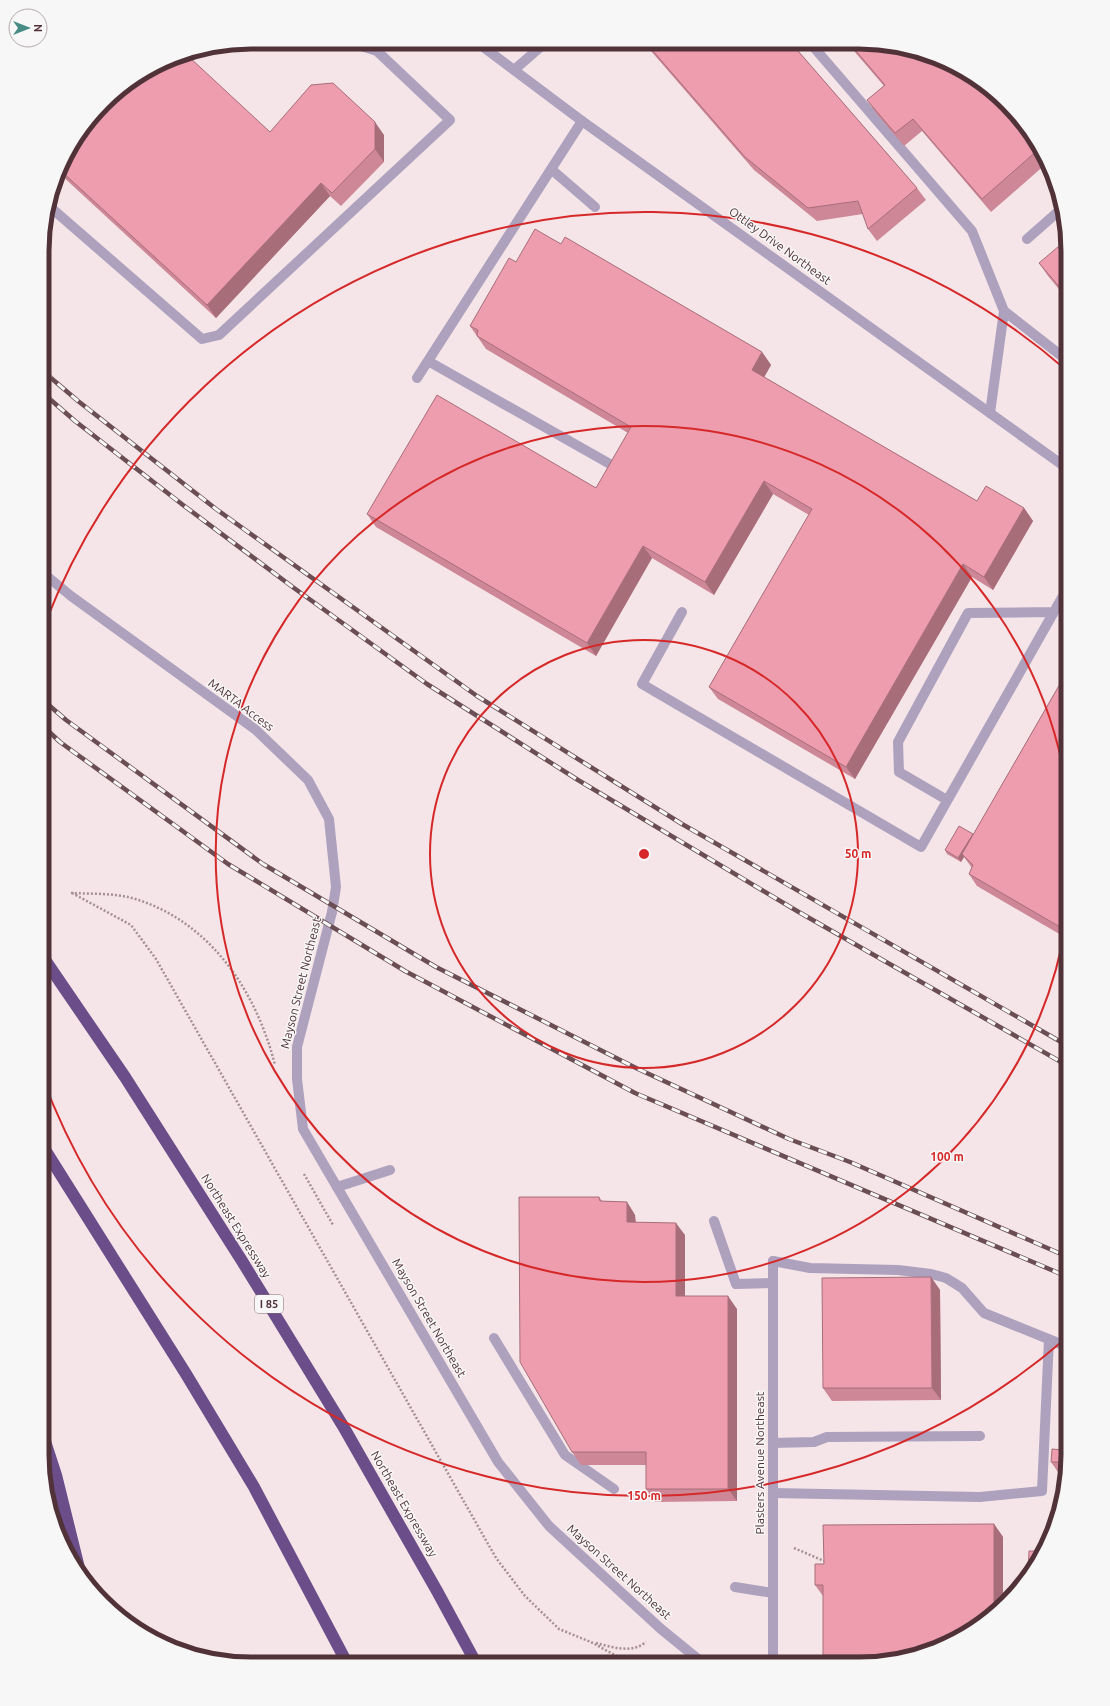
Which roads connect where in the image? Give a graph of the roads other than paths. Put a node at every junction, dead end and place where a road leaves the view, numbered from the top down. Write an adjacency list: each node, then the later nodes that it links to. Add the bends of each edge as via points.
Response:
1 (371, 49): 9 (street, via 377,51 450,120 219,335 202,339)
2 (486, 49): 5 (street, Ottley Drive Northeast)
3 (537, 49): 5 (street)
4 (815, 49): 12 (street, via 972,231)
5 (514, 70): 6 (street, Ottley Drive Northeast)
6 (582, 121): 7 (street); 16 (street, Ottley Drive Northeast)
7 (551, 169): 8 (street); 14 (street)
8 (595, 207)
9 (53, 210)
10 (1057, 212): 11 (street)
11 (1027, 238)
12 (1004, 312): 13 (street); 16 (street)
13 (1061, 355)
14 (428, 361): 15 (street); 18 (street)
15 (417, 378)
16 (990, 413): 17 (street, Ottley Drive Northeast)
17 (1061, 465)
18 (617, 468)
19 (49, 578): 24 (street, MARTA Access, via 256,730 308,780 329,819 336,887)
20 (1061, 599): 22 (street)
21 (682, 612): 23 (street, via 642,684 921,847)
22 (1053, 612): 23 (street); 23 (street, via 968,613 898,742 899,772)
23 (948, 800)
24 (332, 912): 28 (street, Mayson Street Northeast, via 297,1047 297,1079 303,1129)
25 (49, 966): 43 (highway, Northeast Expressway / I 85, via 125,1078 242,1261 347,1433)
26 (49, 1156): 42 (highway, via 254,1487)
27 (390, 1170): 28 (street)
28 (337, 1187): 44 (street, Mayson Street Northeast, via 498,1462 549,1526 661,1629)
29 (714, 1221): 30 (street, via 736,1284)
30 (773, 1283): 32 (street, Plasters Avenue Northeast, via 773,1261 810,1268 898,1270 931,1274 946,1278 962,1288 984,1313); 35 (street, Plasters Avenue Northeast)
31 (494, 1338): 37 (street, via 565,1455)
32 (1049, 1339): 33 (street); 38 (street, via 1042,1491 980,1497)
33 (1061, 1344)
34 (980, 1436): 35 (street, via 827,1437 814,1442)
35 (773, 1443): 38 (street, Plasters Avenue Northeast)
36 (49, 1454): 39 (highway)
37 (614, 1489)
38 (773, 1493): 41 (street, Plasters Avenue Northeast)
39 (76, 1556)
40 (735, 1587): 41 (street)
41 (773, 1593): 45 (street, Plasters Avenue Northeast)
42 (344, 1657)
43 (473, 1657)
44 (695, 1657)
45 (773, 1657)

